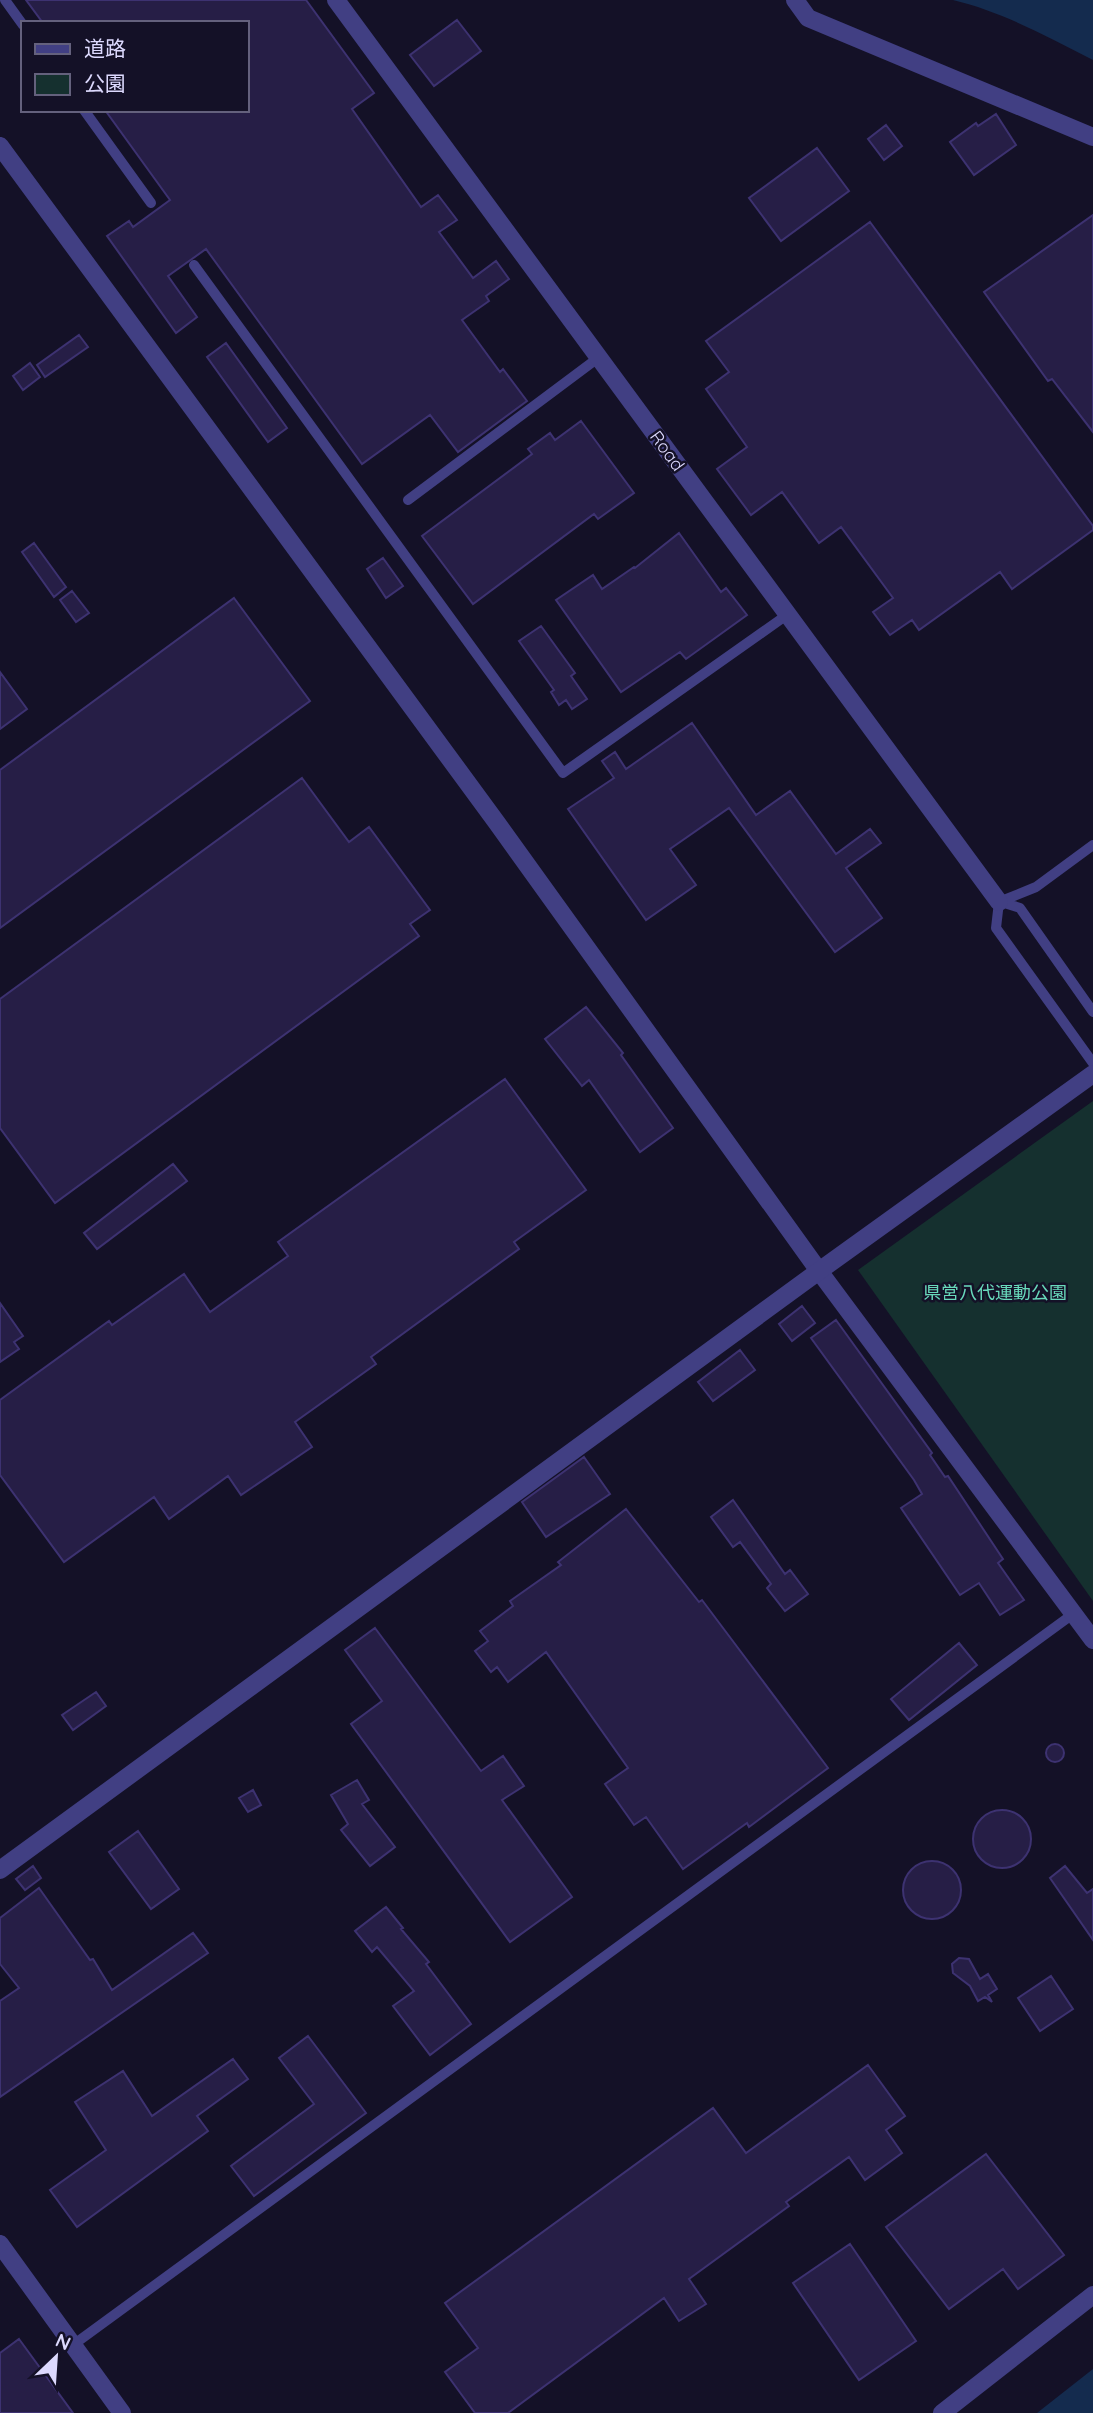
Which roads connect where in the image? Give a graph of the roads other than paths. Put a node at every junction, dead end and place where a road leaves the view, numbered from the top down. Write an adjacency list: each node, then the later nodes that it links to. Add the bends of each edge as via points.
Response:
1 (5, 0): 4 (lane)
2 (334, 0): 10 (lane); 14 (street, Road)
3 (794, 0): 6 (street, via 808,18)
4 (21, 22)
5 (85, 112): 8 (lane)
6 (1093, 137)
7 (0, 146): 18 (street)
8 (151, 203)
9 (194, 265): 12 (lane, via 563,773)
10 (598, 358): 11 (lane); 12 (lane)
11 (408, 500)
12 (784, 617): 14 (lane)
13 (1093, 845): 14 (lane, via 1036,887)
14 (999, 902): 15 (lane, via 1020,908); 16 (lane, via 996,928)
15 (1093, 1012)
16 (1093, 1063)
17 (1093, 1074): 18 (street)
18 (819, 1271): 19 (street); 21 (street)
19 (1073, 1614): 20 (street); 24 (lane)
20 (1093, 1640)
21 (0, 1870)
22 (0, 2244): 24 (street)
23 (1093, 2295): 26 (street)
24 (73, 2345): 25 (street)
25 (122, 2413)
26 (942, 2413)

